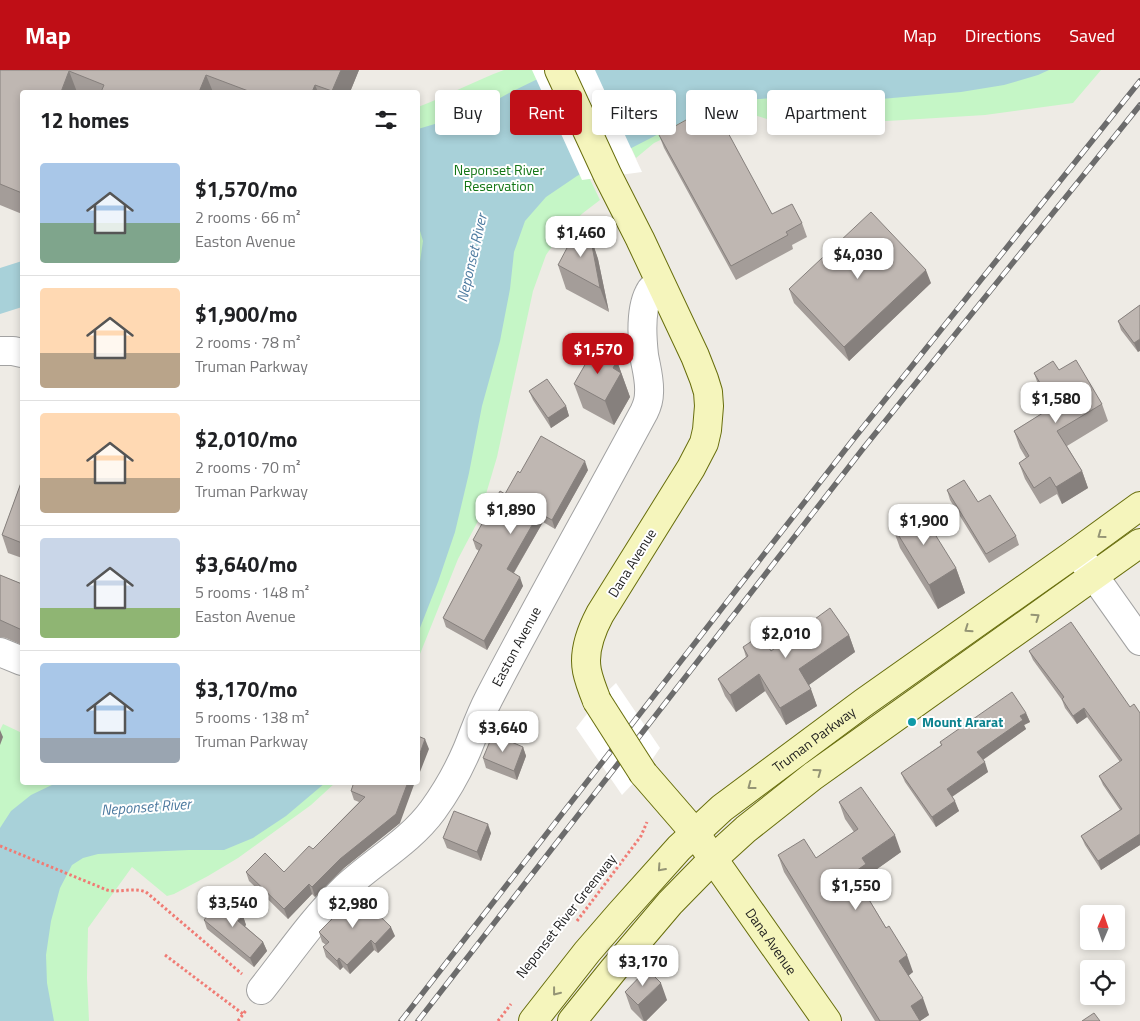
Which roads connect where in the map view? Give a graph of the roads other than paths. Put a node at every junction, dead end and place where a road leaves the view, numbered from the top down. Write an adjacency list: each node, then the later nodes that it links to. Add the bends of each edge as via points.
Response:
1 (559, 70): 2 (main road, Dana Avenue)
2 (660, 283): 12 (main road, Dana Avenue, bridge, via 704,379 709,406 707,430 691,468 594,625 586,662 597,701 643,773); 14 (street, Easton Avenue, via 648,294 644,313 643,343 649,392 644,412 489,699 445,792 418,827 337,896)
3 (0, 351): 4 (street)
4 (20, 353)
5 (1140, 506): 7 (main road, Truman Parkway, one-way to 7)
6 (1140, 543): 8 (main road, Truman Parkway)
7 (1077, 552): 8 (street); 12 (main road, Truman Parkway, one-way to 12, via 863,703 722,808)
8 (1094, 576): 9 (street); 13 (main road, Truman Parkway, one-way to 8, via 813,776)
9 (1140, 641)
10 (0, 652): 11 (street)
11 (20, 660)
12 (694, 833): 13 (main road, Dana Avenue); 15 (main road, Truman Parkway, one-way to 15, via 587,952)
13 (713, 859): 16 (main road, Truman Parkway, via 670,903); 17 (main road, Dana Avenue)
14 (261, 990)
15 (533, 1021)
16 (572, 1021)
17 (827, 1021)

